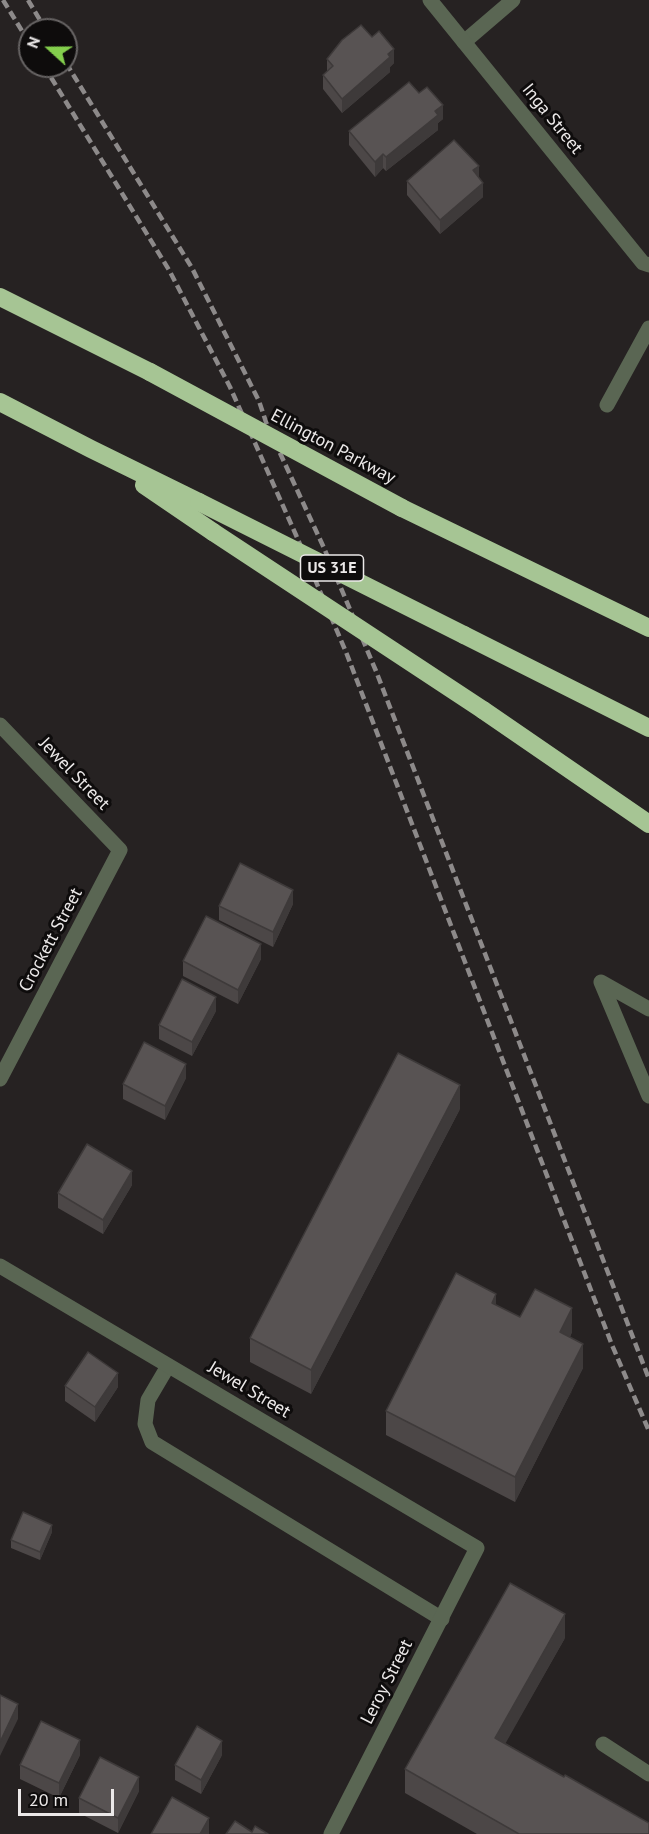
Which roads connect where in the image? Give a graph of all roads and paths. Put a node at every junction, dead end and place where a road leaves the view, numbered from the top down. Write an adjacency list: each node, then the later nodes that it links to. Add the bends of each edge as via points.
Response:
1 (430, 0): 3 (street, Inga Street)
2 (513, 0): 3 (street)
3 (464, 42): 4 (street, Inga Street)
4 (646, 264)
5 (0, 297): 10 (highway, Ellington Parkway, bridge, via 150,372 402,508)
6 (649, 328): 8 (street)
7 (0, 402): 9 (highway, US 31E)
8 (607, 405)
9 (91, 449): 12 (highway, US 31E, bridge); 13 (highway, bridge)
10 (649, 628)
11 (0, 725): 14 (street, Jewel Street)
12 (649, 728)
13 (649, 824)
14 (120, 850): 16 (street, Crockett Street)
15 (649, 1009): 17 (street, via 601,982)
16 (0, 1079)
17 (649, 1096)
18 (0, 1266): 19 (street, Jewel Street)
19 (168, 1366): 20 (street, Jewel Street); 21 (street, via 148,1400 145,1424 152,1442)
20 (477, 1548): 21 (street, Leroy Street)
21 (442, 1619): 24 (street, Leroy Street)
22 (603, 1744): 23 (street)
23 (649, 1774)
24 (331, 1834)

